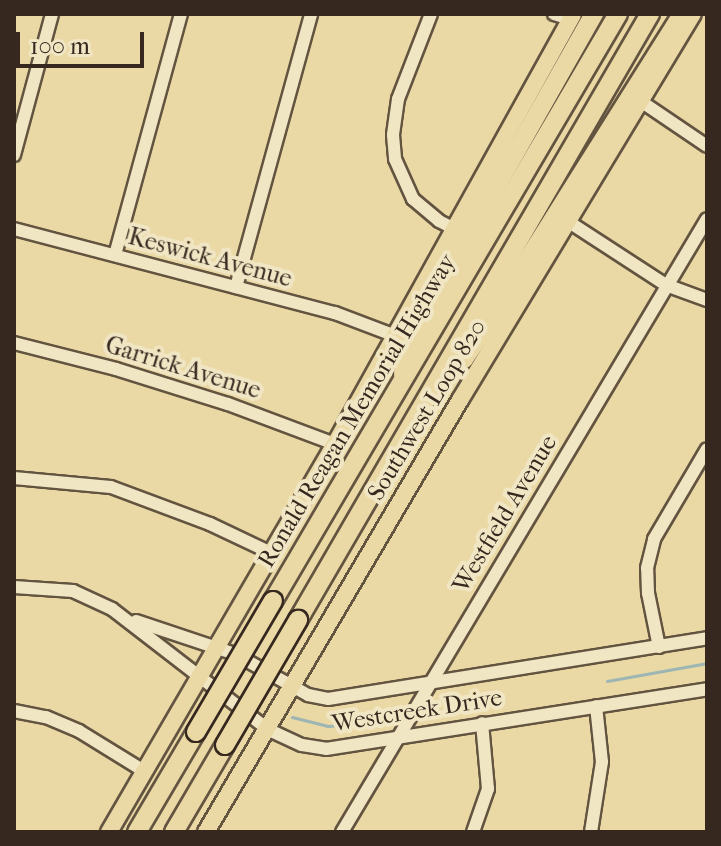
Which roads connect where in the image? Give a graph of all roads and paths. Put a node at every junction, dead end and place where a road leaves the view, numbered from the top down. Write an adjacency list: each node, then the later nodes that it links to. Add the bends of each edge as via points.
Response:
1 (52, 14): 13 (street)
2 (181, 14): 18 (street)
3 (311, 14): 20 (street)
4 (431, 14): 16 (street, via 398,99 395,159 413,199)
5 (594, 14): 25 (highway, via 408,346)
6 (618, 14): 25 (highway, Ronald Reagan Memorial Highway)
7 (650, 14): 24 (highway)
8 (682, 14): 24 (highway, via 464,359)
9 (693, 14): 11 (main road, Southwest Loop 820)
10 (566, 16): 16 (main road)
11 (642, 102): 12 (street); 15 (main road, Southwest Loop 820)
12 (707, 146)
13 (14, 155)
14 (707, 219): 19 (street, Westfield Avenue)
15 (569, 222): 19 (street); 37 (main road, Southwest Loop 820)
16 (453, 228): 22 (main road)
17 (14, 229): 18 (street, Keswick Avenue)
18 (115, 255): 20 (street, Keswick Avenue)
19 (666, 285): 21 (street); 36 (street, Westfield Avenue)
20 (236, 287): 22 (street, Keswick Avenue, via 335,313)
21 (707, 300)
22 (393, 335): 26 (main road)
23 (14, 343): 26 (street, Garrick Avenue, via 200,395)
24 (439, 377): 47 (highway, bridge)
25 (400, 387): 46 (highway, Ronald Reagan Memorial Highway, bridge)
26 (335, 444): 29 (main road)
27 (707, 449): 33 (street, via 654,539 648,593)
28 (14, 478): 29 (street, via 111,487)
29 (271, 553): 34 (main road)
30 (14, 587): 31 (street, Westcreek Drive, via 73,591)
31 (126, 617): 34 (street, Westcreek Drive); 35 (street, Westcreek Drive)
32 (707, 638): 33 (street, Westcreek Drive)
33 (659, 647): 36 (street, Westcreek Drive)
34 (216, 648): 35 (main road); 37 (street, Westcreek Drive, via 260,665)
35 (199, 677): 42 (street, Westcreek Drive); 44 (main road)
36 (429, 685): 37 (street, Westcreek Drive, via 328,699); 43 (street, Westfield Avenue)
37 (291, 686): 42 (main road, Southwest Loop 820)
38 (707, 689): 39 (street, Westcreek Drive)
39 (596, 706): 41 (street, Westcreek Drive); 51 (street, via 602,762)
40 (14, 711): 44 (street, via 79,731)
41 (482, 723): 43 (street, Westcreek Drive); 50 (street, via 488,789)
42 (267, 729): 43 (street, Westcreek Drive, via 326,749); 48 (main road, Southwest Loop 820)
43 (398, 736): 49 (street, Westfield Avenue)
44 (144, 771): 45 (main road)
45 (109, 832)
46 (137, 832)
47 (174, 832)
48 (206, 832)
49 (342, 832)
50 (473, 832)
51 (591, 832)

